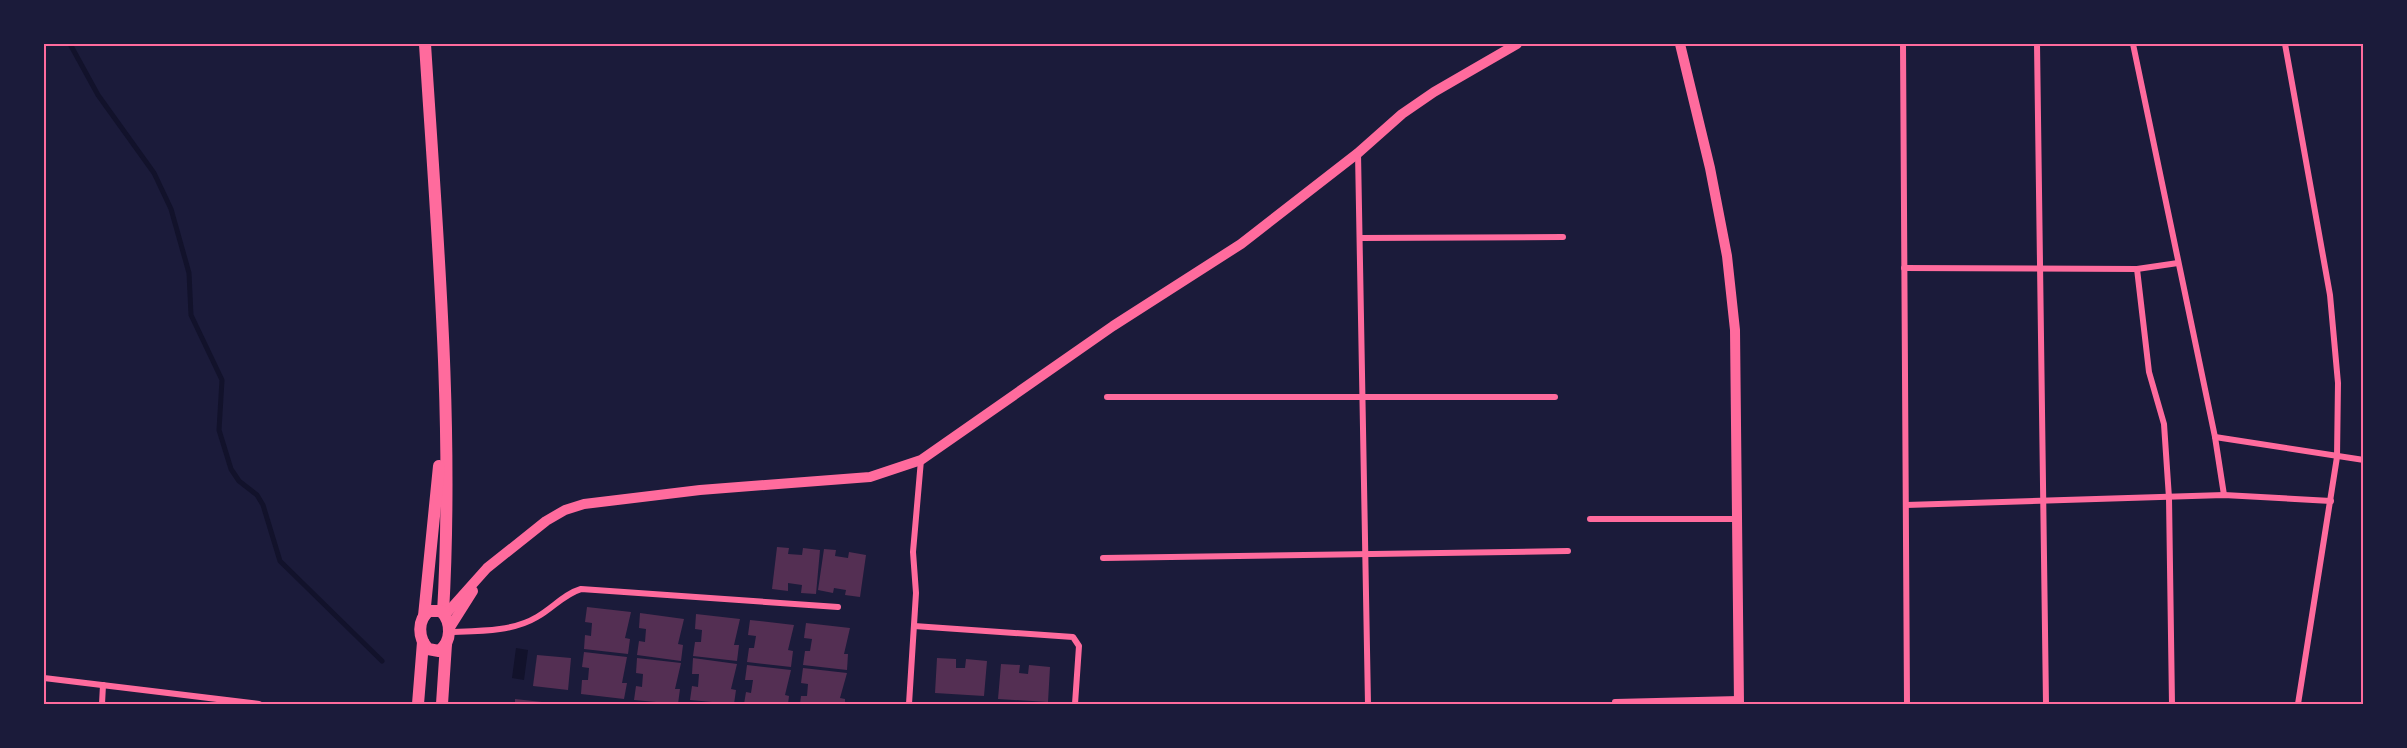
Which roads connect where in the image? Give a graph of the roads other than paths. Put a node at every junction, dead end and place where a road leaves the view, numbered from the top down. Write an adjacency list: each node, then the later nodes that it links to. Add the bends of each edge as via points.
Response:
1 (425, 44): 18 (main road, via 443,322)
2 (1517, 44): 8 (street, via 1434,92)
3 (1680, 44): 29 (street, via 1727,256 1735,330)
4 (1903, 44): 12 (street)
5 (2037, 44): 13 (street)
6 (2133, 44): 11 (street)
7 (2285, 44): 20 (street, via 2330,295 2338,383)
8 (1358, 153): 10 (street); 21 (street, via 1241,244 1113,326)
9 (1563, 237): 10 (street)
10 (1360, 238): 15 (street)
11 (2178, 263): 14 (street); 19 (street)
12 (1904, 268): 13 (street); 27 (street)
13 (2040, 269): 14 (street); 26 (street)
14 (2137, 269): 24 (street, via 2149,372 2164,424)
15 (1362, 396): 16 (street); 17 (street); 31 (street)
16 (1556, 397)
17 (1107, 398)
18 (445, 417): 35 (main road); 36 (main road)
19 (2215, 437): 20 (street); 23 (street)
20 (2337, 457): 22 (street); 25 (street)
21 (921, 460): 33 (street, via 870,477 700,490 584,504 546,521); 37 (street, via 913,552)
22 (2364, 460)
23 (2224, 495): 24 (street); 25 (street)
24 (2169, 498): 26 (street); 53 (street)
25 (2331, 501): 54 (street)
26 (2044, 502): 27 (street); 52 (street)
27 (1906, 505): 51 (street)
28 (1590, 519): 29 (street)
29 (1737, 519): 43 (street)
30 (1568, 551): 31 (street)
31 (1365, 556): 32 (street); 50 (street)
32 (1102, 558)
33 (487, 567): 35 (street); 38 (street)
34 (838, 607): 38 (street, via 581,589 521,625)
35 (444, 614): 36 (main road, via 434,610); 38 (main road)
36 (423, 616): 39 (main road)
37 (914, 626): 48 (street); 49 (street, via 1073,638 1079,646)
38 (448, 635): 39 (main road, via 442,649 435,651); 47 (main road)
39 (423, 642): 46 (main road)
40 (44, 678): 41 (street)
41 (103, 685): 44 (street); 45 (street)
42 (1615, 702): 43 (street)
43 (1738, 702)
44 (102, 705)
45 (260, 705)
46 (418, 705)
47 (442, 705)
48 (909, 705)
49 (1075, 705)
50 (1368, 705)
51 (1907, 705)
52 (2046, 705)
53 (2172, 705)
54 (2298, 705)

